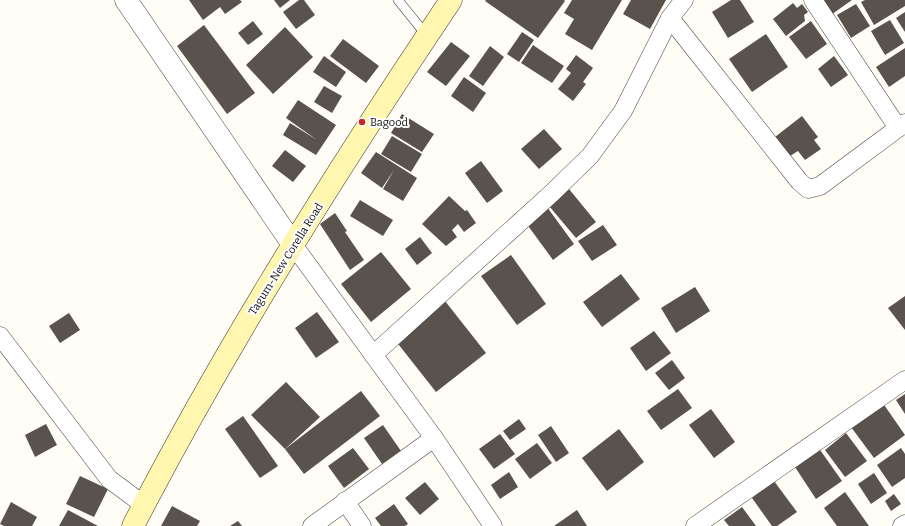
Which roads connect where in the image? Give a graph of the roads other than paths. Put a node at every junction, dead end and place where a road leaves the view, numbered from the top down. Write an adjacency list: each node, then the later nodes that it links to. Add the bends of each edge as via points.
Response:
1 (126, 0): 9 (street)
2 (398, 0): 7 (lane)
3 (451, 0): 7 (main road, Tagum-New Corella Road)
4 (684, 0): 6 (street)
5 (813, 0): 8 (street)
6 (670, 18): 8 (street, via 808,189 820,186); 11 (street, via 623,110 590,156)
7 (427, 36): 9 (main road, Tagum-New Corella Road)
8 (902, 126)
9 (294, 246): 11 (street); 15 (main road, Tagum-New Corella Road, via 244,328)
10 (0, 336): 15 (street, via 109,479)
11 (373, 355): 13 (street)
12 (905, 380): 21 (street)
13 (434, 438): 14 (street); 20 (street)
14 (345, 501): 18 (street); 19 (street)
15 (144, 505): 17 (main road, Tagum-New Corella Road)
16 (905, 524): 22 (street)
17 (133, 526)
18 (312, 526)
19 (362, 526)
20 (494, 526)
21 (696, 526)
22 (902, 526)

